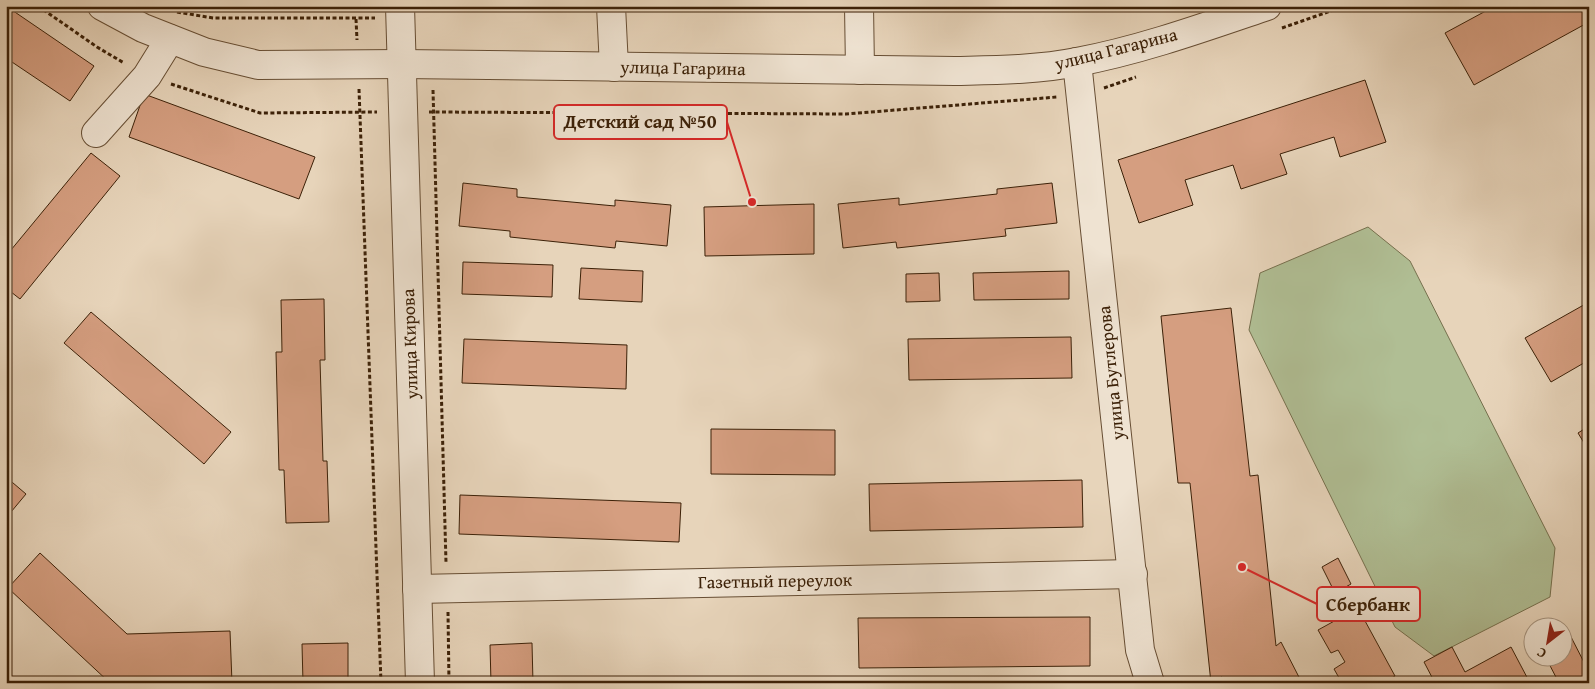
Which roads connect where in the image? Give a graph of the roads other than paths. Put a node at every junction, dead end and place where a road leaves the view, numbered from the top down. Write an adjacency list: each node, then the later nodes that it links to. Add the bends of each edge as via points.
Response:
1 (102, 6): 6 (street, улица Гагарина)
2 (400, 6): 8 (street, улица Кирова)
3 (611, 6): 9 (street)
4 (859, 6): 10 (street)
5 (1267, 6): 7 (street, улица Гагарина)
6 (170, 39): 8 (street, улица Гагарина, via 204,52 258,65); 11 (street, via 147,76)
7 (1077, 62): 10 (street, улица Гагарина, via 1016,70); 12 (street, улица Бутлерова)
8 (402, 64): 9 (street, улица Гагарина); 13 (street, улица Кирова)
9 (614, 67): 10 (street, улица Гагарина)
10 (860, 70)
11 (96, 133)
12 (1133, 574): 13 (street, Газетный переулок); 15 (street, улица Бутлерова, via 1140,650)
13 (417, 589): 14 (street, улица Кирова)
14 (420, 683)
15 (1150, 683)

